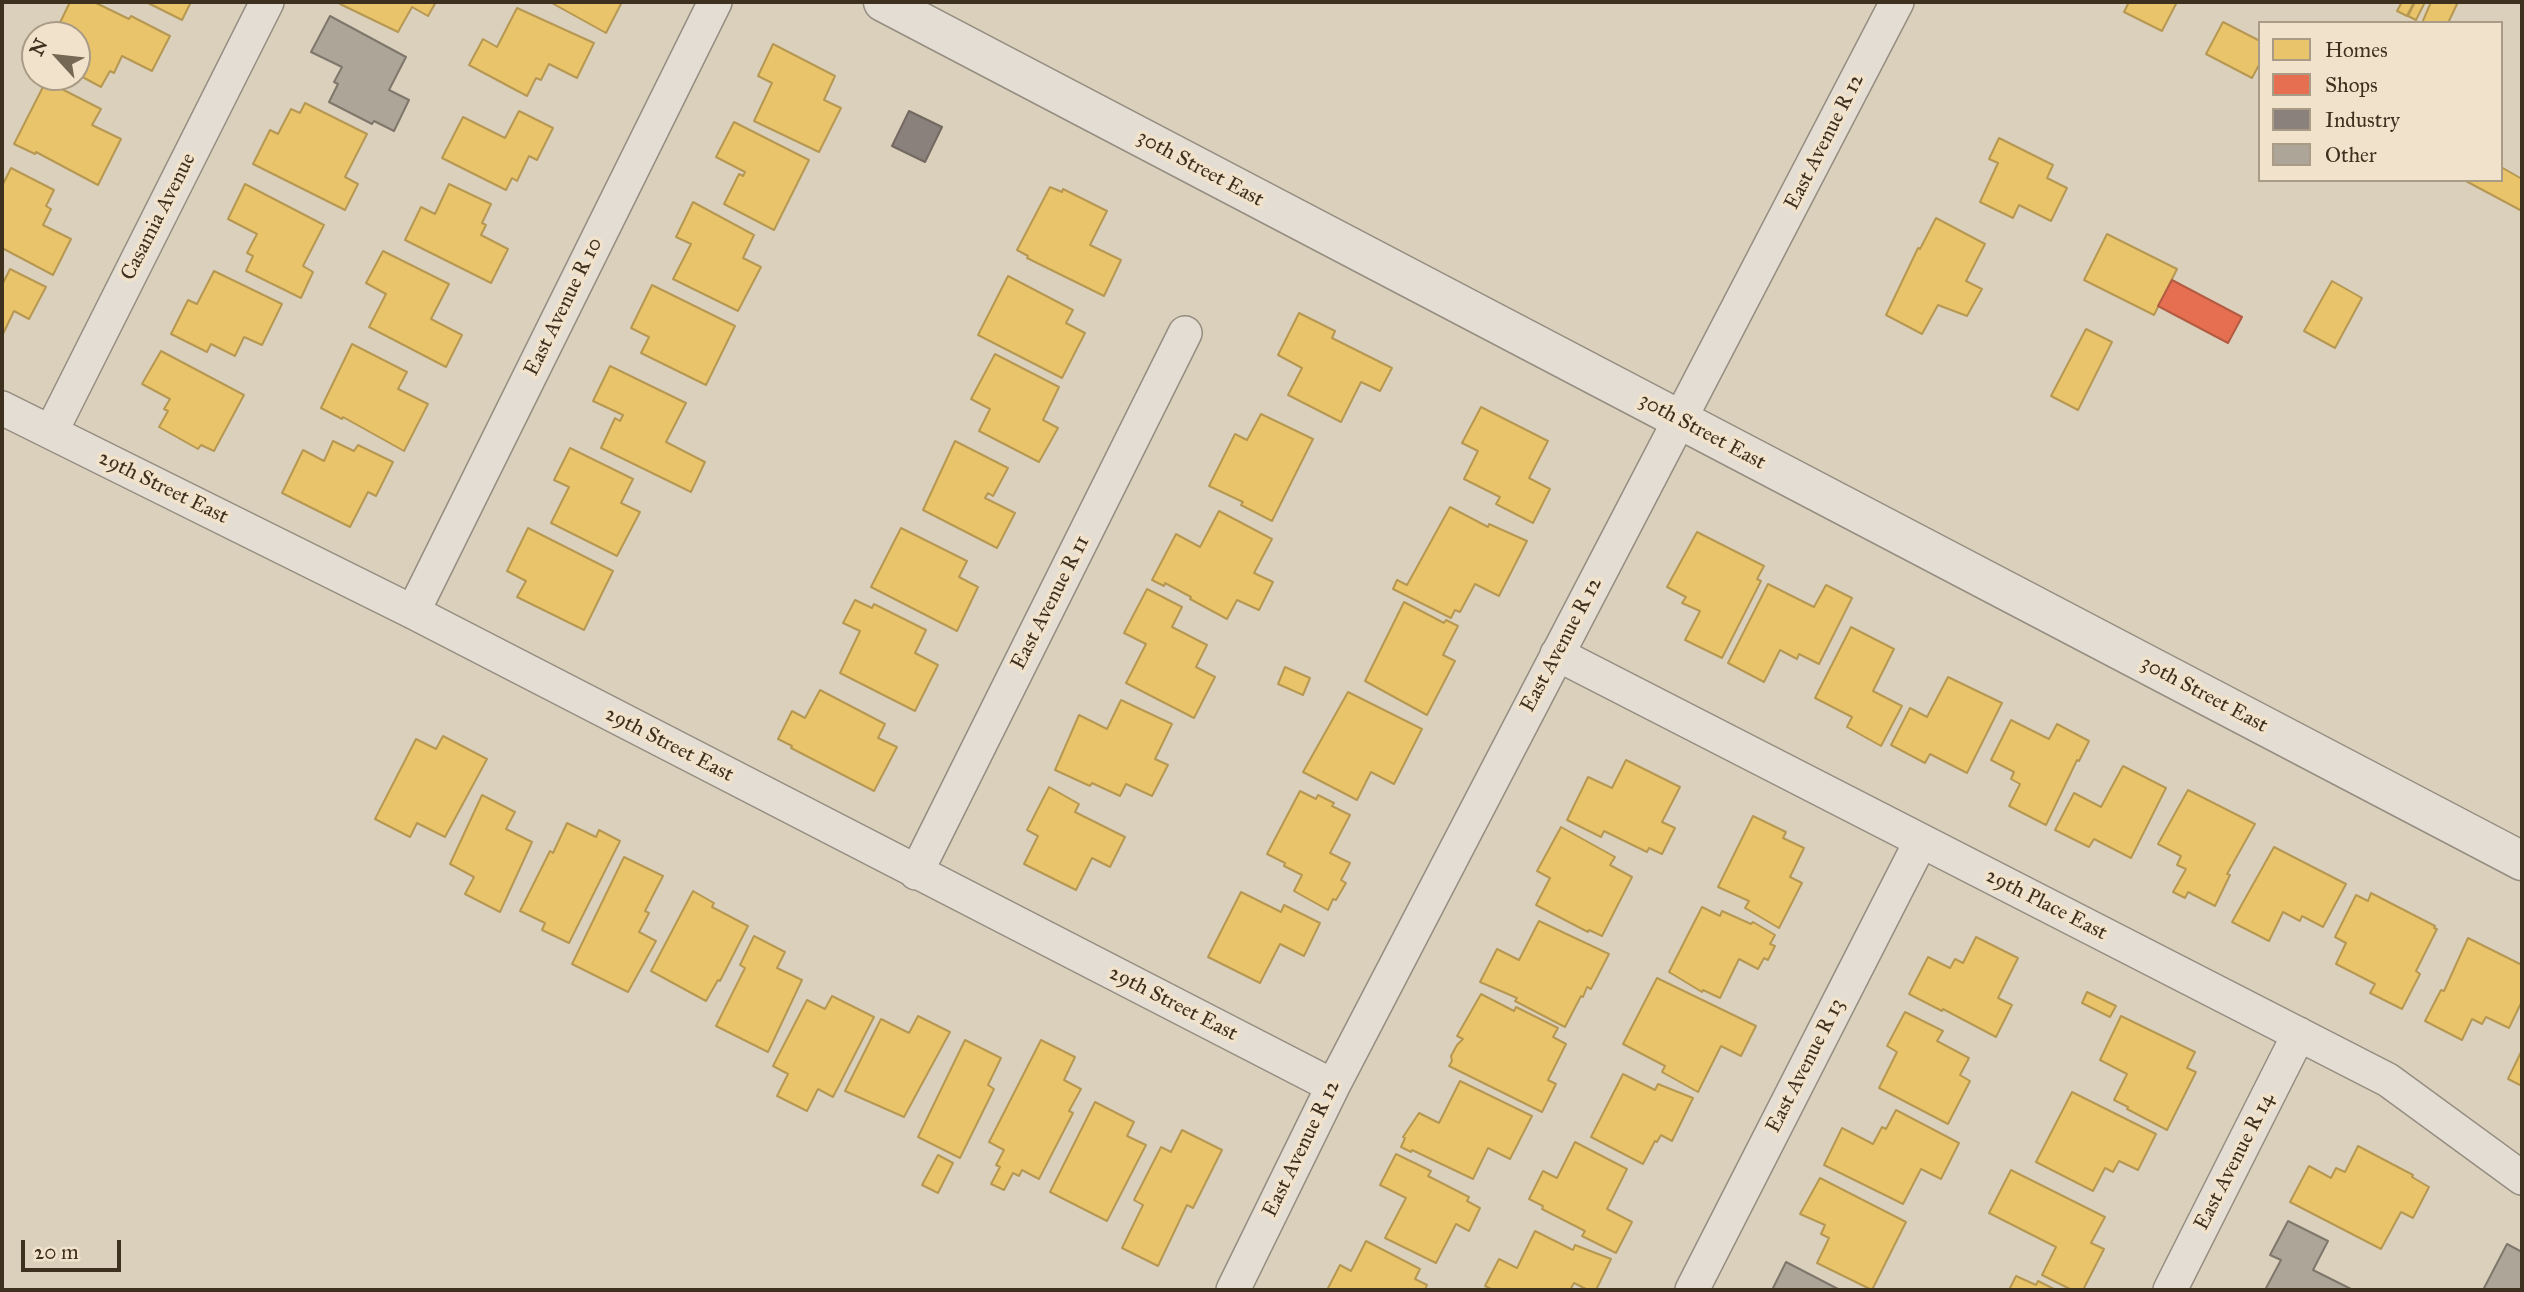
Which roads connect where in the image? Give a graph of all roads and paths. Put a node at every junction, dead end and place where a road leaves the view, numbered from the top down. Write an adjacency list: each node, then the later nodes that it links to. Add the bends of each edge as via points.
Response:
1 (267, 2): 8 (street, Casamia Avenue)
2 (716, 2): 9 (street, East Avenue R 10)
3 (883, 2): 7 (street, 30th Street East)
4 (1897, 2): 7 (street, East Avenue R 12)
5 (1185, 333): 13 (street, East Avenue R 11)
6 (2, 408): 8 (street, 29th Street East)
7 (1680, 421): 10 (street, East Avenue R 12); 12 (street, 30th Street East)
8 (51, 432): 9 (street, 29th Street East)
9 (413, 612): 13 (street, 29th Street East)
10 (1557, 654): 11 (street, 29th Place East); 15 (street, East Avenue R 12)
11 (1921, 841): 14 (street, 29th Place East); 18 (street, East Avenue R 13)
12 (2522, 861)
13 (916, 873): 15 (street, 29th Street East)
14 (2299, 1034): 16 (street, 29th Place East, via 2388,1080); 19 (street, East Avenue R 14)
15 (1333, 1086): 17 (street, East Avenue R 12)
16 (2522, 1178)
17 (1233, 1290)
18 (1692, 1290)
19 (2170, 1290)

